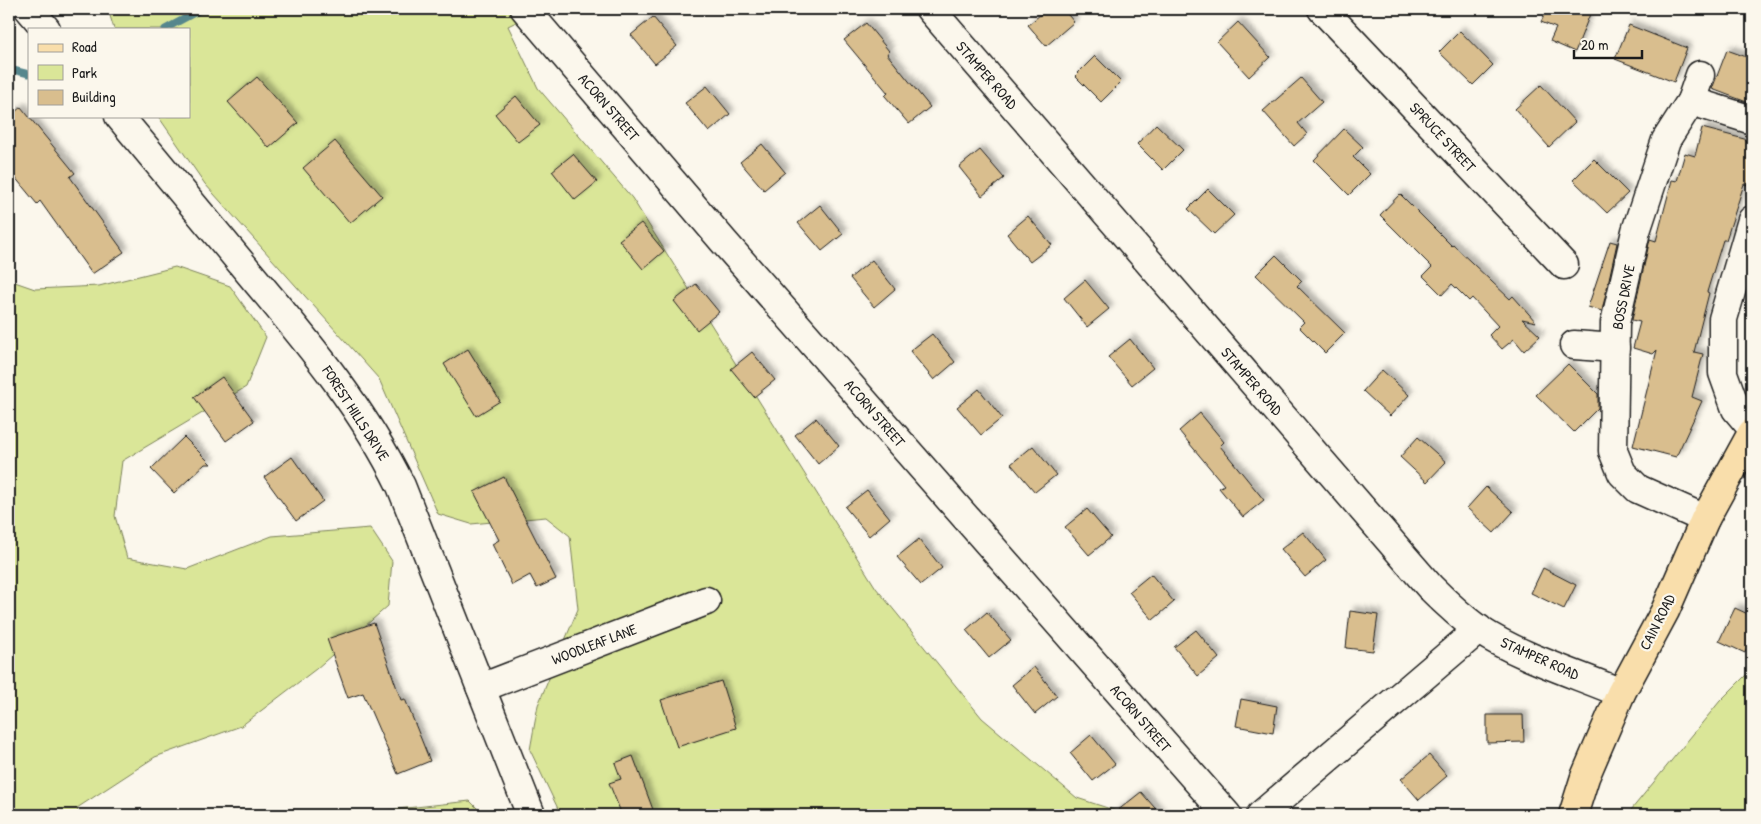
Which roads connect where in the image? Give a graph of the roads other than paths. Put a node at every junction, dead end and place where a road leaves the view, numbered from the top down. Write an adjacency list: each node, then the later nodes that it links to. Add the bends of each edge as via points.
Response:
1 (29, 9): 5 (street)
2 (525, 9): 22 (street, ACORN STREET)
3 (930, 9): 18 (street, STAMPER ROAD, via 1430,587)
4 (1322, 9): 11 (street, SPRUCE STREET)
5 (45, 28)
6 (1700, 75): 7 (street, BOSS DRIVE)
7 (1691, 101): 9 (street); 13 (street, BOSS DRIVE, via 1666,140 1636,231 1615,323)
8 (121, 118): 19 (street, FOREST HILLS DRIVE, via 319,356 364,419 401,486)
9 (1752, 120)
10 (1750, 234): 14 (street, via 1723,318 1722,373 1736,409)
11 (1564, 265)
12 (1574, 344): 13 (street)
13 (1614, 348): 16 (street, BOSS DRIVE, via 1613,451 1622,473 1638,489)
14 (1752, 428)
15 (1752, 433): 16 (main road, CAIN ROAD)
16 (1705, 518): 20 (main road, CAIN ROAD, via 1665,611)
17 (706, 601): 19 (street, WOODLEAF LANE)
18 (1479, 629): 20 (street, STAMPER ROAD, via 1507,645); 23 (street)
19 (481, 688): 21 (street, FOREST HILLS DRIVE)
20 (1620, 693): 24 (main road, CAIN ROAD)
21 (531, 815)
22 (1227, 815)
23 (1261, 815)
24 (1573, 815)

